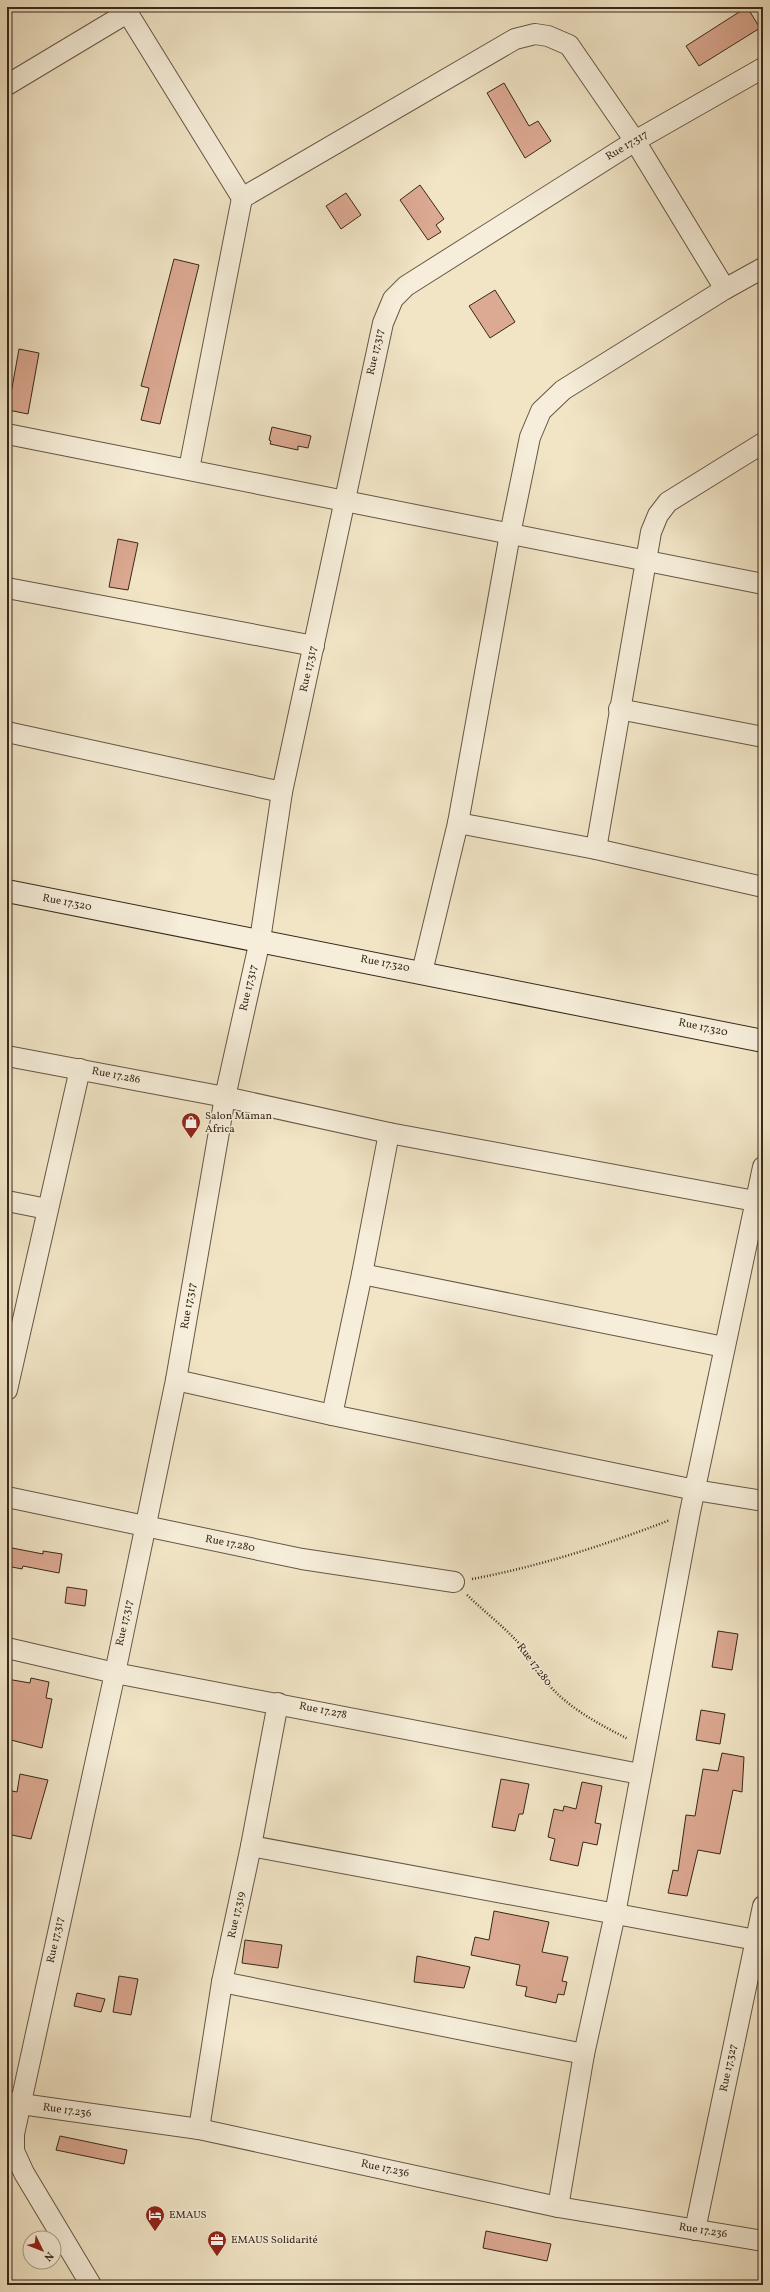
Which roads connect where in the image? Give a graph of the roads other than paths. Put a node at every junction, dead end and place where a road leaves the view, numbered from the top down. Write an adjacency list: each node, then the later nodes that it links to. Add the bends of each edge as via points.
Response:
1 (126, 10): 3 (street); 5 (street)
2 (763, 68): 4 (street, Rue 17.317)
3 (7, 85)
4 (635, 141): 5 (street, via 569,45 548,36 535,34 515,39); 7 (street); 11 (street, Rue 17.317, via 406,286 394,299 383,323)
5 (242, 198): 10 (street)
6 (763, 268): 7 (street)
7 (725, 289): 12 (street, via 563,390 541,411 530,437)
8 (7, 434): 10 (street)
9 (763, 443): 13 (street, via 668,502 658,515 651,532)
10 (189, 469): 11 (street)
11 (344, 500): 12 (street); 16 (street, Rue 17.317)
12 (510, 534): 13 (street); 21 (street)
13 (647, 560): 14 (street); 17 (street)
14 (763, 584)
15 (7, 588): 16 (street)
16 (314, 646): 20 (street, Rue 17.317)
17 (619, 709): 19 (street); 22 (street)
18 (7, 732): 20 (street)
19 (763, 737)
20 (282, 792): 25 (street, Rue 17.317)
21 (458, 823): 22 (street); 26 (street)
22 (596, 849): 23 (street)
23 (763, 887)
24 (7, 891): 25 (street, Rue 17.320)
25 (260, 940): 26 (street, Rue 17.320); 30 (street, Rue 17.317)
26 (422, 972): 27 (street, Rue 17.320)
27 (763, 1041)
28 (7, 1056): 29 (street, Rue 17.286)
29 (80, 1069): 30 (street, Rue 17.286); 35 (street)
30 (224, 1097): 31 (street, Rue 17.286); 39 (street, Rue 17.317)
31 (389, 1133): 34 (street, Rue 17.286); 36 (street)
32 (763, 1167): 34 (street)
33 (7, 1201): 35 (street)
34 (756, 1202): 37 (street)
35 (47, 1209): 38 (street)
36 (362, 1274): 37 (street); 41 (street)
37 (724, 1347): 42 (street)
38 (11, 1355): 40 (street)
39 (176, 1380): 41 (street); 45 (street, Rue 17.317)
40 (7, 1390)
41 (332, 1415): 42 (street)
42 (695, 1490): 44 (street); 50 (street)
43 (7, 1497): 45 (street, Rue 17.280)
44 (763, 1501)
45 (145, 1527): 46 (street, Rue 17.280, via 302,1559); 48 (street, Rue 17.317)
46 (454, 1582)
47 (7, 1648): 48 (street, Rue 17.278)
48 (115, 1673): 49 (street, Rue 17.278); 57 (street, Rue 17.317)
49 (278, 1702): 50 (street, Rue 17.278); 51 (street, Rue 17.319)
50 (640, 1774): 53 (street)
51 (251, 1846): 53 (street); 55 (street, Rue 17.319)
52 (763, 1906): 54 (street, Rue 17.327)
53 (615, 1914): 54 (street); 56 (street)
54 (756, 1940): 60 (street, Rue 17.327)
55 (222, 1982): 56 (street); 58 (street, Rue 17.319)
56 (584, 2054): 59 (street)
57 (14, 2104): 58 (street, Rue 17.236); 62 (street, Rue 17.317, via 14,2151 24,2173)
58 (199, 2129): 59 (street, Rue 17.236)
59 (558, 2207): 60 (street, Rue 17.236)
60 (695, 2230): 61 (street, Rue 17.236)
61 (763, 2241)
62 (91, 2285)

